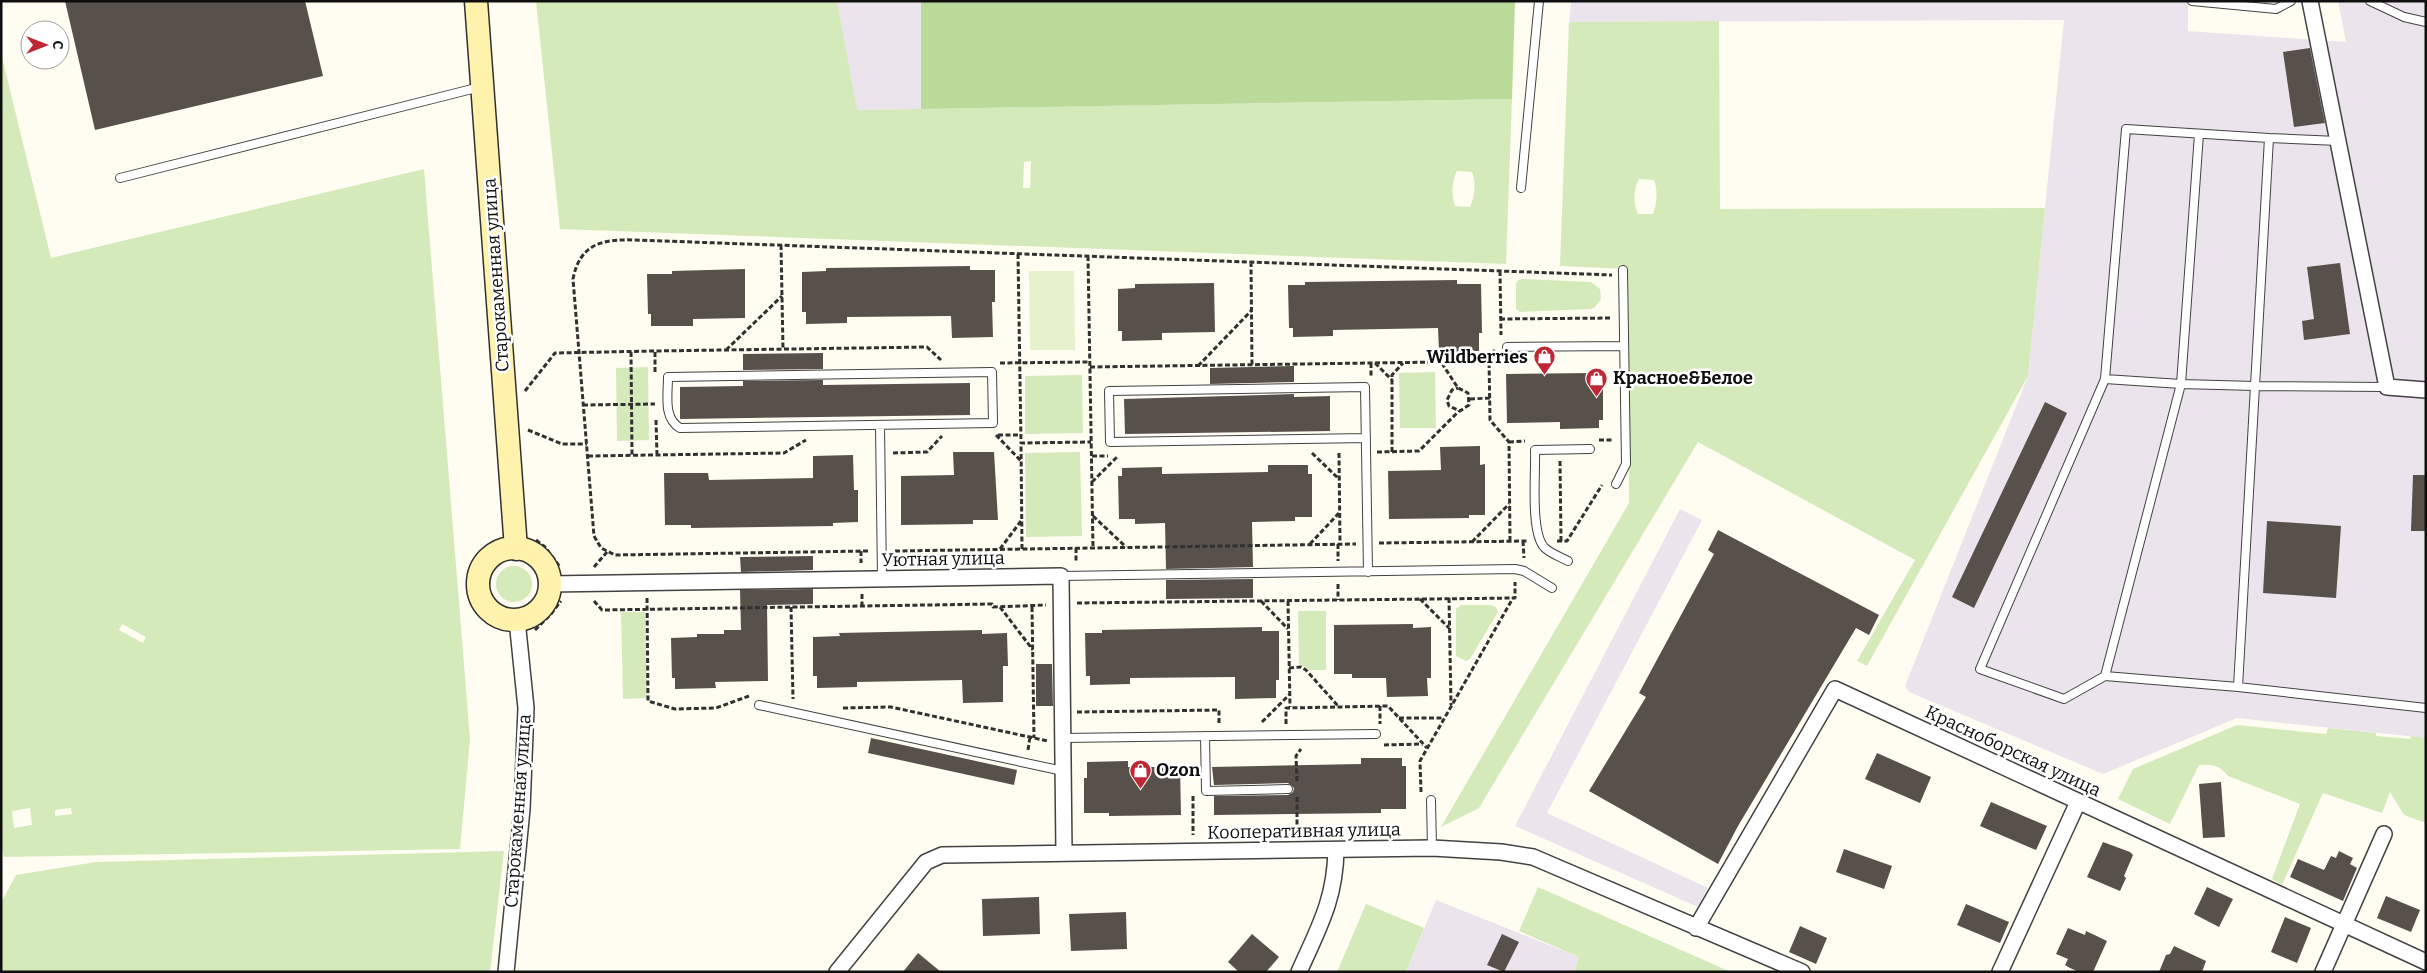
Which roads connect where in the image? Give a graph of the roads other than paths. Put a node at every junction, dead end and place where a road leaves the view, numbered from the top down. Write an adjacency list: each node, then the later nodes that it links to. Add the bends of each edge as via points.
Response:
1 (476, 1): 8 (street, Старокаменная улица)
2 (1539, 1): 13 (lane)
3 (2192, 1): 4 (lane, via 2276,10)
4 (2291, 1)
5 (2310, 1): 11 (street)
6 (2370, 1): 7 (lane, via 2404,17)
7 (2426, 22)
8 (482, 87): 12 (lane); 26 (street, Старокаменная улица)
9 (2199, 134): 10 (lane); 17 (lane, via 2126,129); 18 (lane)
10 (2269, 138): 11 (lane); 19 (lane)
11 (2338, 142): 20 (street)
12 (120, 178)
13 (1521, 188)
14 (1623, 270): 15 (lane)
15 (1624, 346): 16 (lane); 25 (lane, via 1626,464)
16 (1507, 348)
17 (2104, 379): 18 (lane); 34 (lane, via 1980,669 2064,699)
18 (2181, 384): 19 (lane); 34 (lane)
19 (2255, 386): 20 (lane); 35 (lane)
20 (2387, 387): 21 (street)
21 (2426, 390)
22 (880, 425): 22 (lane, via 993,423 992,372 668,377 668,416 680,428); 30 (lane)
23 (1366, 438): 23 (lane, via 1365,387 1109,391 1110,442); 28 (lane)
24 (1590, 449): 27 (lane, via 1535,450 1540,541 1544,548)
25 (1616, 484)
26 (516, 548): 31 (street, via 541,562); 33 (street, via 497,553 486,562 478,588 482,601 491,612)
27 (1568, 561)
28 (1368, 572): 29 (lane); 32 (lane, via 1515,569)
29 (1061, 576): 30 (street, Уютная улица); 40 (street)
30 (882, 579): 31 (street, Уютная улица)
31 (549, 584): 33 (street, via 548,595)
32 (1552, 588)
33 (525, 627): 52 (street, Старокаменная улица, via 522,809)
34 (2104, 676): 35 (lane)
35 (2238, 687): 37 (lane)
36 (759, 705): 41 (lane)
37 (2426, 708)
38 (1376, 734): 39 (lane)
39 (1205, 736): 40 (lane); 42 (lane, via 1206,790)
40 (1063, 741): 41 (street)
41 (1063, 771): 48 (street)
42 (1288, 789)
43 (1431, 800): 46 (lane)
44 (2078, 802): 49 (street, Красноборская улица); 50 (street, Красноборская улица, via 1835,689); 56 (street)
45 (2384, 834): 49 (street)
46 (1432, 848): 47 (street, Кооперативная улица); 50 (street, Кооперативная улица, via 1533,857)
47 (1336, 850): 48 (street, Кооперативная улица); 54 (street, via 1335,878 1328,907)
48 (1064, 853): 53 (street, Кооперативная улица, via 942,854 926,862)
49 (2345, 926): 51 (street, Красноборская улица); 57 (street)
50 (1696, 928): 55 (street, Кооперативная улица)
51 (2426, 962)
52 (506, 972)
53 (837, 972)
54 (1299, 972)
55 (1802, 972)
56 (2000, 972)
57 (2323, 972)

